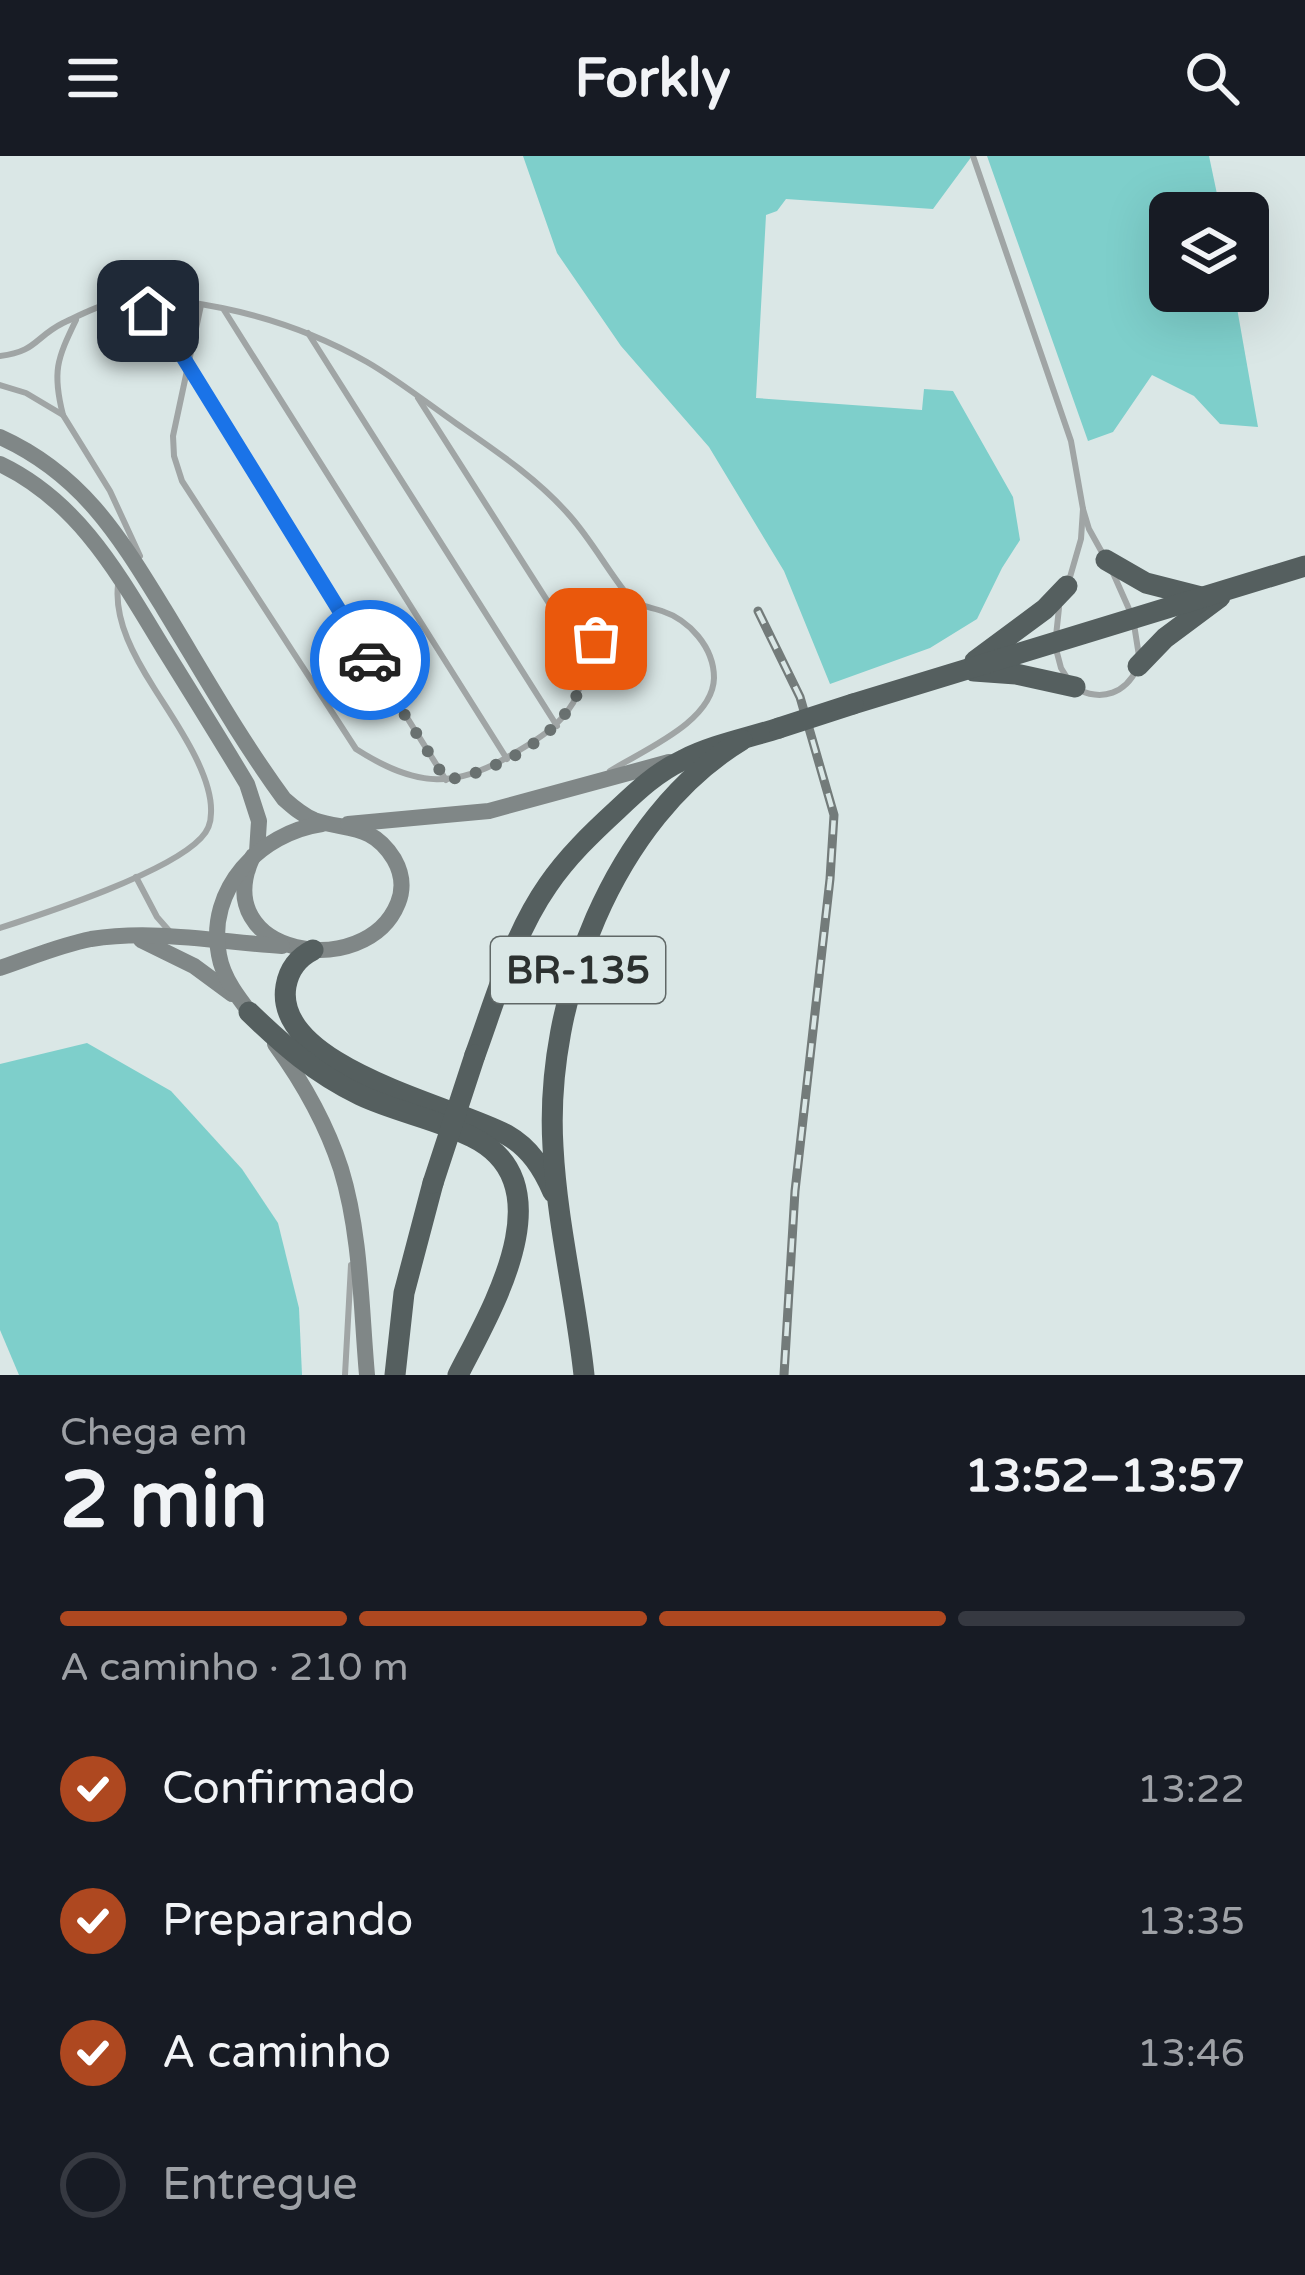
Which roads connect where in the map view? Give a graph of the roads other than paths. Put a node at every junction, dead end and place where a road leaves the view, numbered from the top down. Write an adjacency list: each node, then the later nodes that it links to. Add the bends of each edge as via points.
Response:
1 (973, 156): 14 (lane, via 1071,441)
2 (126, 300): 3 (lane); 5 (lane); 8 (lane, via 148,311)
3 (201, 305): 4 (lane); 8 (lane)
4 (222, 308): 6 (lane); 31 (lane)
5 (78, 317): 7 (lane, via 25,352); 11 (lane, via 59,355)
6 (308, 333): 10 (lane); 29 (lane)
7 (0, 356)
8 (188, 369): 33 (lane); 33 (lane, via 173,436 194,501 356,749 406,775)
9 (0, 385): 11 (lane)
10 (416, 396): 21 (lane, via 512,462 568,513); 25 (lane)
11 (63, 415): 22 (lane, via 110,491)
12 (0, 436): 22 (street, via 87,497)
13 (0, 464): 17 (street, via 78,520)
14 (1083, 509): 15 (lane); 18 (lane)
15 (1106, 560): 20 (highway, via 1146,583); 23 (lane)
16 (1300, 567): 19 (highway, BR-135)
17 (119, 576): 36 (street, via 254,797); 37 (lane, via 126,635 194,758 212,812 200,840)
18 (1067, 586): 24 (lane); 27 (highway)
19 (1231, 588): 20 (highway, BR-135); 26 (highway)
20 (1202, 598): 23 (highway, BR-135)
21 (632, 602): 25 (lane, via 596,639); 34 (lane, via 695,632 715,675 712,689 695,718)
22 (164, 609): 35 (street, via 284,799)
23 (1133, 618): 24 (highway, BR-135); 26 (lane)
24 (1056, 642): 27 (highway, BR-135); 28 (lane)
25 (586, 663): 29 (lane, via 575,700)
26 (1138, 666): 28 (lane, via 1109,695)
27 (962, 671): 28 (highway); 30 (highway, BR-135, bridge)
28 (1075, 687)
29 (556, 725): 31 (lane)
30 (742, 740): 32 (highway, BR-135); 45 (highway, BR-135, via 664,806 610,888 588,940 557,1054)
31 (507, 758): 33 (lane)
32 (687, 758): 34 (street); 49 (highway, BR-135, bridge, via 594,831 547,885 518,939 433,1183 404,1292)
33 (446, 780)
34 (591, 783): 35 (street, via 489,811)
35 (336, 824): 36 (street, via 293,831); 42 (street, via 365,832 392,855 401,891 390,918 369,936 339,948)
36 (255, 854): 41 (street, via 226,891); 42 (street, via 244,884 247,908 268,936)
37 (136, 877): 38 (lane); 40 (lane)
38 (0, 928)
39 (129, 936): 40 (street); 43 (street, via 87,940); 44 (street, via 194,966)
40 (176, 937): 41 (street)
41 (217, 942): 42 (street); 44 (street, via 226,978)
42 (302, 948): 45 (highway, via 286,989 287,1008 305,1037 364,1076 507,1135 536,1161)
43 (0, 968)
44 (249, 1012): 46 (street, via 315,1110 340,1166); 50 (highway, via 323,1075 471,1136 508,1172 516,1246)
45 (558, 1204): 51 (highway, BR-135)
46 (354, 1232): 47 (lane); 48 (street)
47 (346, 1375)
48 (367, 1375)
49 (395, 1375)
50 (458, 1375)
51 (584, 1375)

